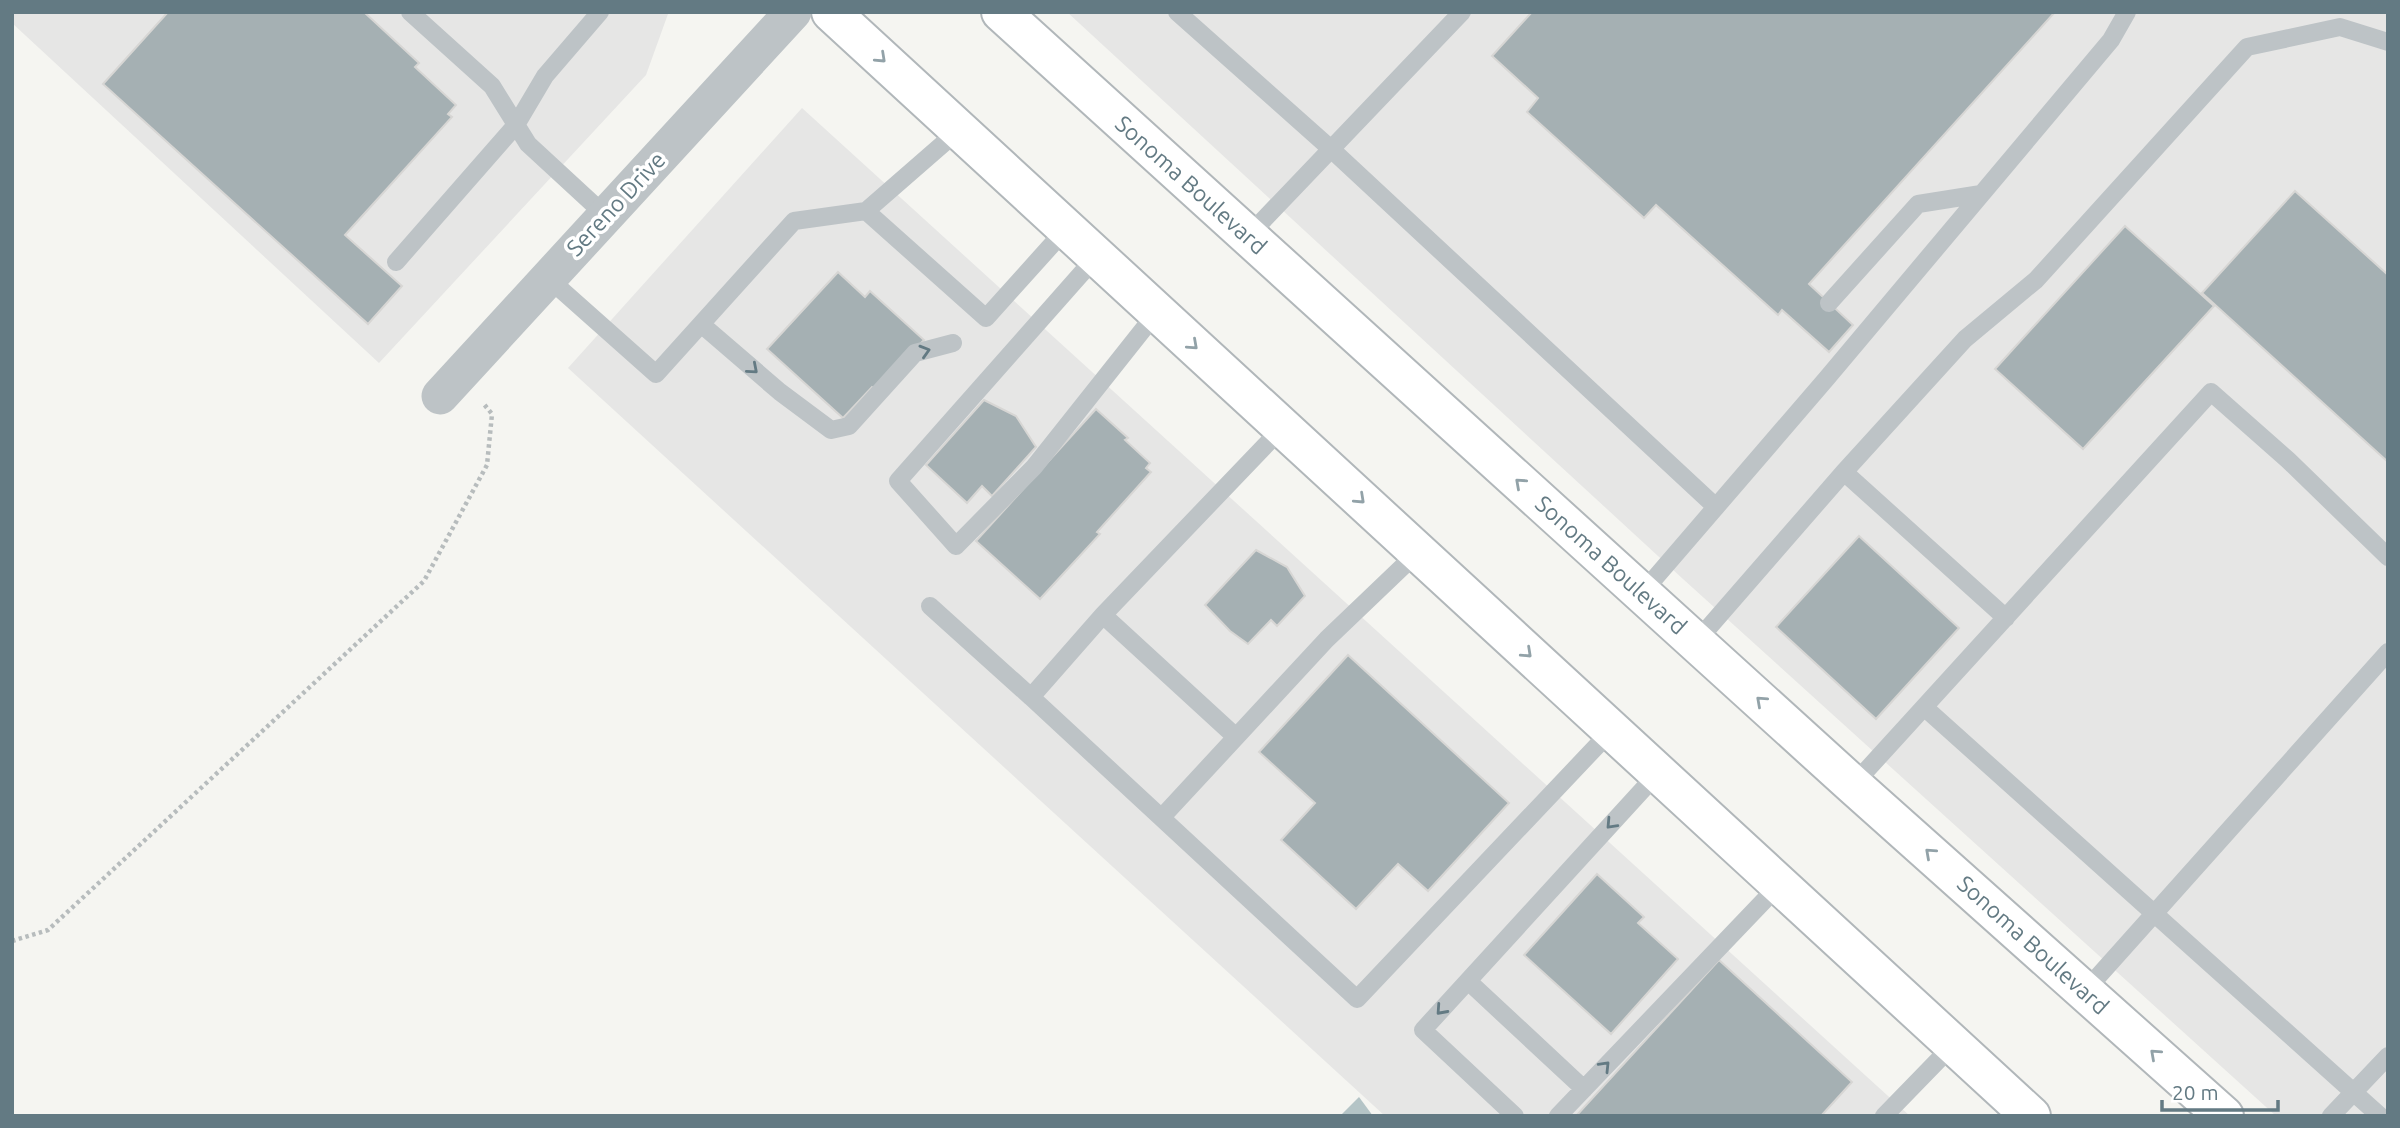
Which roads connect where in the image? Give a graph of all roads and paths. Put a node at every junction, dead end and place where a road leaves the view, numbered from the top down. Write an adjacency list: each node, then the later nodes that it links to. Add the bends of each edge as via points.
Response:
1 (410, 12): 10 (lane, via 492,86)
2 (600, 12): 10 (lane, via 545,76)
3 (793, 12): 15 (street, Sereno Drive)
4 (831, 12): 11 (main road, one-way to 11)
5 (1001, 12): 17 (main road, Sonoma Boulevard)
6 (1177, 12): 12 (lane)
7 (1462, 12): 12 (lane)
8 (2127, 12): 13 (lane, via 2111,40)
9 (2388, 42): 27 (lane, via 2340,27 2247,47 2036,280 1965,338)
10 (516, 125): 15 (lane, via 528,144); 19 (lane)
11 (959, 130): 14 (lane); 16 (main road)
12 (1331, 149): 17 (lane); 28 (lane)
13 (1981, 194): 21 (lane, via 1918,204); 28 (lane)
14 (866, 211): 16 (lane, via 986,318); 23 (lane, via 794,221)
15 (605, 215): 20 (street, Sereno Drive)
16 (1066, 229): 18 (main road)
17 (1248, 236): 31 (main road, Sonoma Boulevard, one-way to 17)
18 (1096, 257): 22 (main road); 22 (lane, via 898,481 956,546 1034,467)
19 (396, 262)
20 (548, 278): 23 (lane, via 656,374); 25 (street, Sereno Drive)
21 (1829, 303)
22 (1157, 312): 26 (main road, one-way to 26)
23 (701, 324): 24 (lane, one-way to 24, via 780,393 831,430 849,426 915,353)
24 (953, 343)
25 (450, 386): 46 (path, via 492,414 487,465 424,581 48,930)
26 (1283, 427): 29 (main road, one-way to 29); 33 (lane)
27 (1844, 472): 34 (lane); 35 (lane)
28 (1716, 507): 31 (lane)
29 (1418, 552): 39 (main road, one-way to 39); 40 (lane, via 1327,639)
30 (2388, 557): 34 (lane, via 2211,392)
31 (1642, 593): 35 (main road, Sonoma Boulevard)
32 (930, 606): 37 (lane)
33 (1103, 615): 37 (lane); 40 (lane)
34 (2007, 618): 38 (lane)
35 (1696, 642): 42 (main road, Sonoma Boulevard, one-way to 35)
36 (2388, 652): 45 (lane)
37 (1031, 697): 43 (lane)
38 (1924, 707): 42 (lane); 45 (lane)
39 (1611, 731): 41 (main road); 43 (lane, via 1357,999)
40 (1236, 737): 43 (lane)
41 (1657, 774): 44 (main road); 47 (lane, one-way to 47)
42 (1853, 785): 48 (main road, Sonoma Boulevard, one-way to 42)
43 (1162, 817)
44 (1779, 885): 49 (main road); 51 (lane, one-way to 44)
45 (2155, 914): 48 (lane); 52 (lane)
46 (12, 941)
47 (1468, 981): 51 (lane); 53 (lane, one-way to 53, via 1423,1030)
48 (2085, 991): 57 (main road, Sonoma Boulevard, one-way to 48)
49 (1953, 1045): 55 (lane); 56 (main road)
50 (2388, 1056): 52 (lane)
51 (1584, 1089): 54 (lane)
52 (2354, 1092): 58 (lane); 59 (lane)
53 (1515, 1116)
54 (1558, 1116)
55 (1884, 1116)
56 (2031, 1116)
57 (2224, 1116)
58 (2331, 1116)
59 (2380, 1116)

